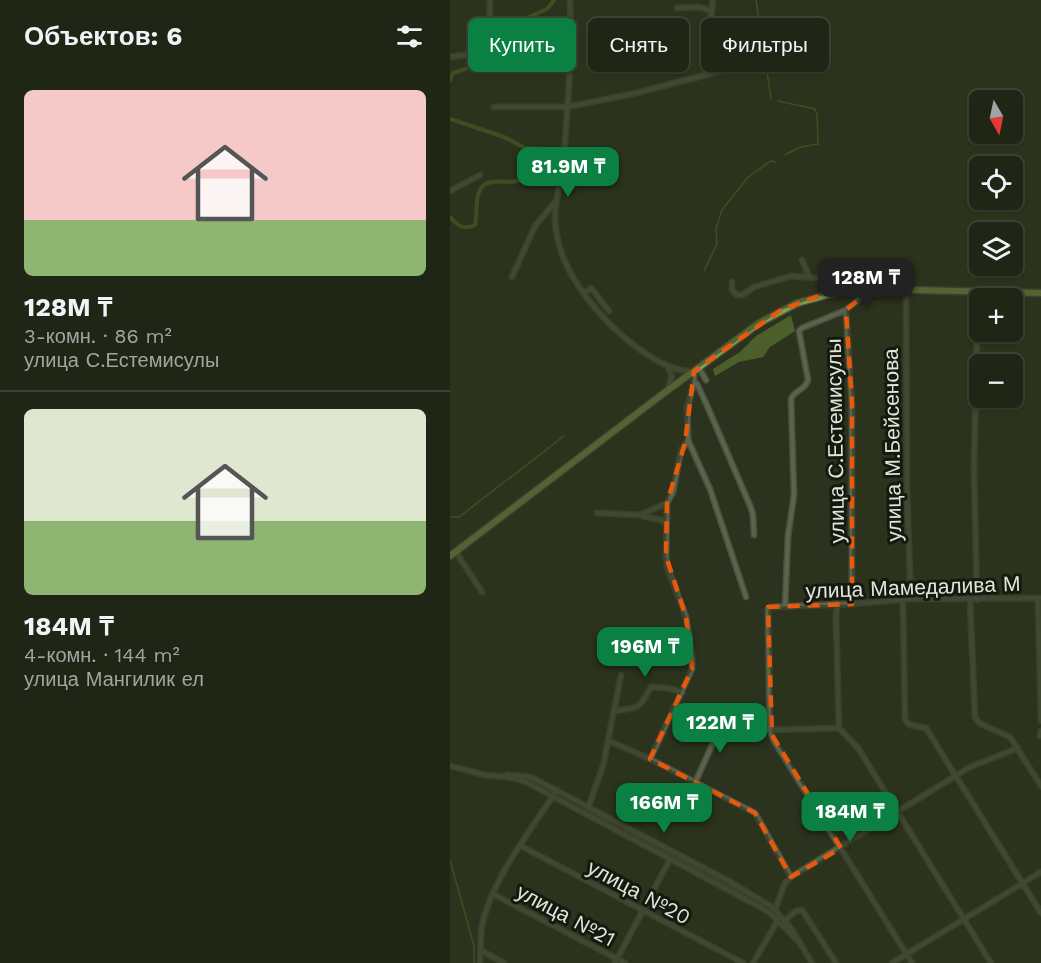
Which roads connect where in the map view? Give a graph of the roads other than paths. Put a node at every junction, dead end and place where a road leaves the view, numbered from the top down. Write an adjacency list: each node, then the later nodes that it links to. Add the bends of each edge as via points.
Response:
1 (490, 0): 7 (street, via 489,50)
2 (570, 0): 10 (street)
3 (713, 0): 5 (street)
4 (677, 8): 5 (street, via 705,7)
5 (711, 12): 6 (street)
6 (712, 18)
7 (450, 57)
8 (717, 72): 10 (street)
9 (494, 107): 10 (street)
10 (567, 107): 13 (street)
11 (480, 175): 12 (street)
12 (450, 191)
13 (557, 201): 15 (street, via 535,226); 23 (street, via 555,220 561,247)
14 (802, 260): 16 (street)
15 (512, 277)
16 (810, 277): 17 (street, via 791,276 740,295 732,290); 19 (street, via 822,278 843,269 857,273)
17 (732, 282)
18 (872, 289): 19 (highway); 20 (highway); 25 (street, улица С.Естемисулы)
19 (861, 290): 29 (highway, via 819,296 781,310)
20 (906, 290): 21 (highway); 43 (street, улица М.Бейсенова)
21 (969, 291)
22 (1023, 292): 24 (highway)
23 (584, 293): 26 (street, via 591,288); 28 (street, via 619,333)
24 (1041, 293)
25 (846, 310): 48 (street, улица С.Естемисулы, via 852,403); 49 (street, via 800,331 808,380 791,399 794,495)
26 (609, 311)
27 (977, 342): 46 (street)
28 (666, 364): 29 (street, via 678,371); 32 (street, via 672,376)
29 (696, 369): 30 (street); 31 (street); 32 (highway)
30 (706, 380)
31 (693, 382): 33 (street, via 687,408); 38 (street, via 706,403 751,508)
32 (667, 391): 39 (highway)
33 (688, 440): 34 (street, via 681,450); 41 (street, via 710,489)
34 (667, 503): 36 (street); 37 (street)
35 (597, 513): 36 (street)
36 (640, 515): 37 (street)
37 (666, 524): 51 (street, via 666,561 686,617 692,658 691,674)
38 (754, 535)
39 (453, 554): 40 (street)
40 (482, 592)
41 (746, 597)
42 (1039, 598): 46 (street, улица Мамедалива М); 54 (street)
43 (911, 599): 44 (street, улица Мамедалива М); 45 (street, улица Мамедалива М)
44 (903, 600): 48 (street, улица Мамедалива М); 62 (street, via 905,720 926,728)
45 (970, 600): 46 (street, улица Мамедалива М); 58 (street, via 975,717 979,723 1006,735)
46 (977, 600)
47 (837, 604): 48 (street, улица Мамедалива М); 49 (street, улица Мамедалива М); 55 (street)
48 (852, 604)
49 (785, 606): 56 (street, via 768,611)
50 (621, 675): 52 (street)
51 (682, 692): 52 (street, via 651,687 640,706); 59 (street)
52 (615, 711): 57 (street)
53 (725, 716): 63 (street)
54 (1041, 721)
55 (839, 728): 56 (street); 68 (street, via 858,748)
56 (770, 730): 71 (street)
57 (609, 741): 59 (street); 67 (street)
58 (1018, 748): 62 (street, via 988,758); 64 (street)
59 (650, 759): 63 (street)
60 (450, 766): 61 (street)
61 (503, 776): 65 (street, via 527,776); 66 (street, via 521,780)
62 (955, 776): 68 (street); 75 (street)
63 (695, 783): 74 (street, via 754,813)
64 (1041, 786)
65 (557, 790): 66 (street); 67 (street)
66 (553, 797): 69 (street); 70 (street)
67 (588, 807): 69 (street); 77 (street, via 727,880)
68 (897, 811): 71 (street); 80 (street)
69 (585, 813): 72 (street)
70 (521, 846): 76 (street); 78 (street, улица №20)
71 (841, 848): 74 (street); 85 (street)
72 (670, 859): 78 (street); 81 (street)
73 (1041, 872): 75 (street)
74 (791, 877): 77 (street)
75 (1022, 883): 79 (street); 80 (street)
76 (493, 894): 84 (street, via 482,928); 86 (street, улица №21)
77 (775, 910): 82 (street)
78 (642, 911): 86 (street); 90 (street, улица №20)
79 (1041, 913)
80 (964, 919): 85 (street); 96 (street)
81 (778, 920): 83 (street); 91 (street)
82 (785, 920): 83 (street); 93 (street, via 796,910 802,910)
83 (797, 940): 92 (street)
84 (482, 951): 87 (street); 88 (street)
85 (907, 954): 94 (street); 95 (street)
86 (616, 961): 89 (street, улица №21)
87 (480, 963)
88 (504, 963)
89 (625, 963)
90 (743, 963)
91 (753, 963)
92 (812, 963)
93 (836, 963)
94 (892, 963)
95 (912, 963)
96 (991, 963)

